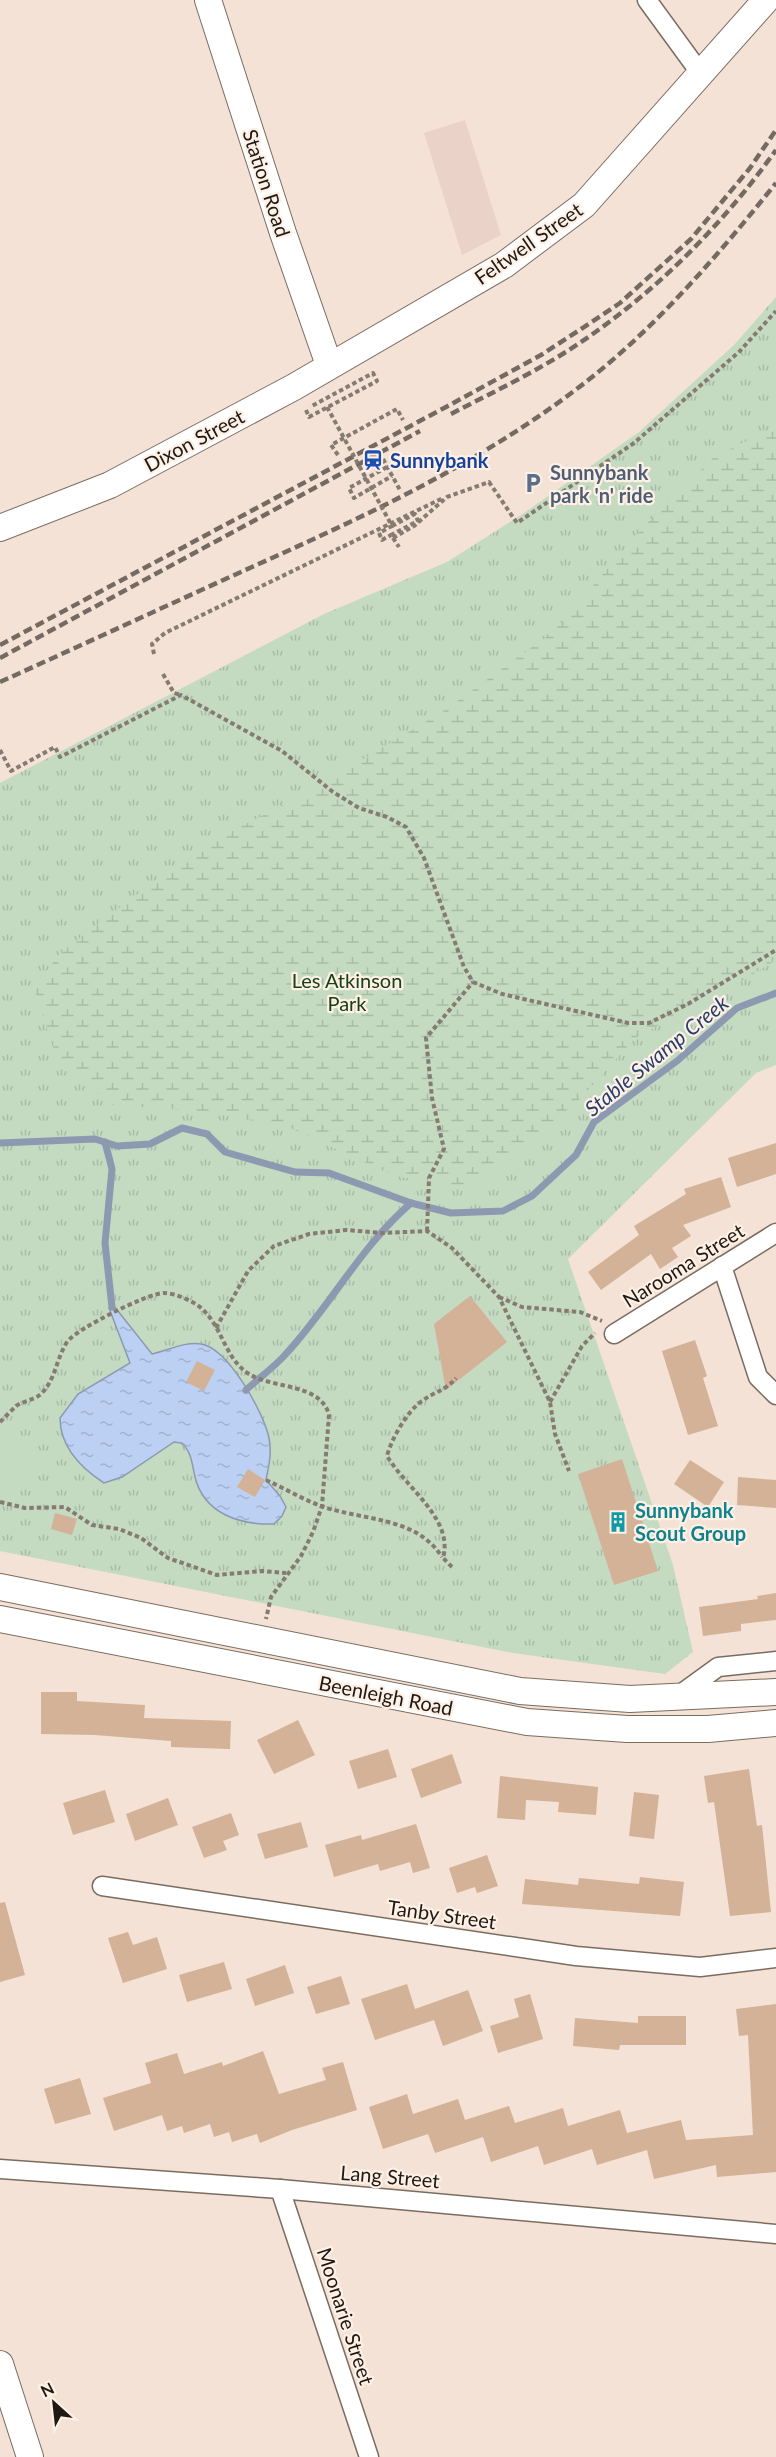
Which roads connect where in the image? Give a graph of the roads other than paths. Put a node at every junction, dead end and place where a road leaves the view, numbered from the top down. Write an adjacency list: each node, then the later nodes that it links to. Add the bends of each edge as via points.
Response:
1 (208, 0): 5 (main road, Station Road)
2 (647, 0): 4 (street)
3 (766, 0): 4 (main road, Feltwell Street)
4 (700, 74): 5 (main road, Feltwell Street, via 584,205 504,265)
5 (329, 365): 6 (main road, Dixon Street, via 110,485)
6 (55, 506): 7 (main road, Dixon Street); 8 (main road, Dixon Street)
7 (0, 516)
8 (0, 528)
9 (776, 1233): 10 (street, Narooma Street)
10 (722, 1266): 11 (street, Narooma Street); 12 (street, via 758,1377)
11 (614, 1334)
12 (776, 1395)
13 (0, 1587): 17 (main road, Beenleigh Road, via 520,1691)
14 (0, 1619): 18 (main road, Beenleigh Road, via 527,1722 627,1729 708,1729)
15 (776, 1661): 17 (street, via 718,1667)
16 (776, 1692): 17 (main road, Beenleigh Road)
17 (675, 1699)
18 (776, 1723)
19 (102, 1886): 20 (street, Tanby Street, via 576,1956 700,1967)
20 (776, 1958)
21 (0, 2169): 22 (street, Lang Street)
22 (280, 2189): 23 (street, Lang Street); 26 (street, Moonarie Street)
23 (776, 2234)
24 (0, 2364): 25 (main road)
25 (30, 2457)
26 (369, 2457)

